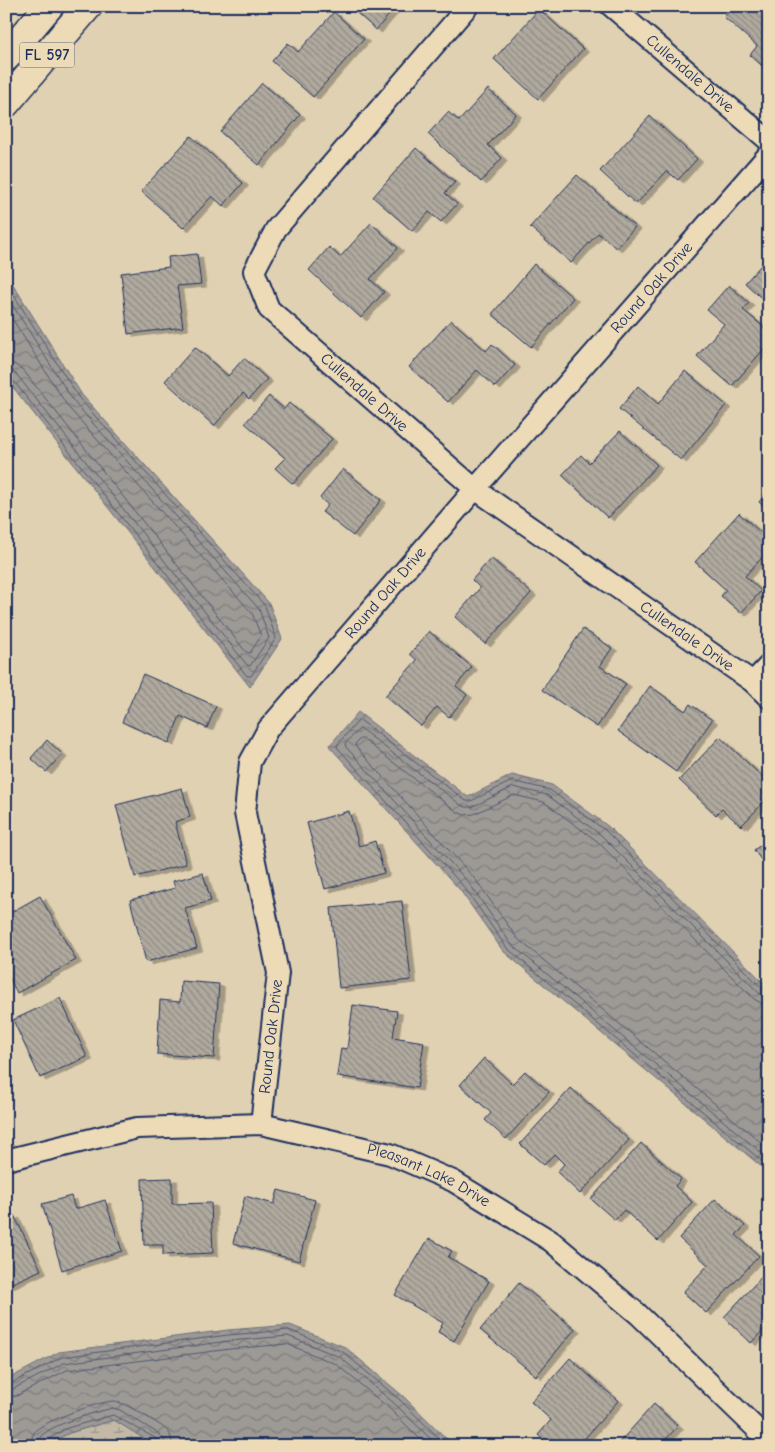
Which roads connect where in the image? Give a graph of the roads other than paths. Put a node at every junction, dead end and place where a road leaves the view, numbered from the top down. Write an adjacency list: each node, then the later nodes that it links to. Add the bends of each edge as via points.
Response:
1 (48, 6): 5 (main road)
2 (88, 6): 6 (main road, FL 597)
3 (468, 6): 9 (street, Cullendale Drive, via 276,230 254,271 269,309)
4 (611, 6): 7 (street, Cullendale Drive)
5 (6, 57)
6 (6, 103)
7 (769, 141)
8 (769, 154): 9 (street, Round Oak Drive)
9 (475, 489): 11 (street, Cullendale Drive); 13 (street, Round Oak Drive, via 268,729 250,762 246,813 278,973)
10 (769, 665): 11 (street)
11 (754, 682): 12 (street, Cullendale Drive)
12 (769, 698)
13 (261, 1124): 14 (street, Pleasant Lake Drive, via 137,1128); 15 (street, Pleasant Lake Drive, via 399,1158 453,1180 551,1241 638,1314)
14 (8, 1156)
15 (769, 1441)

